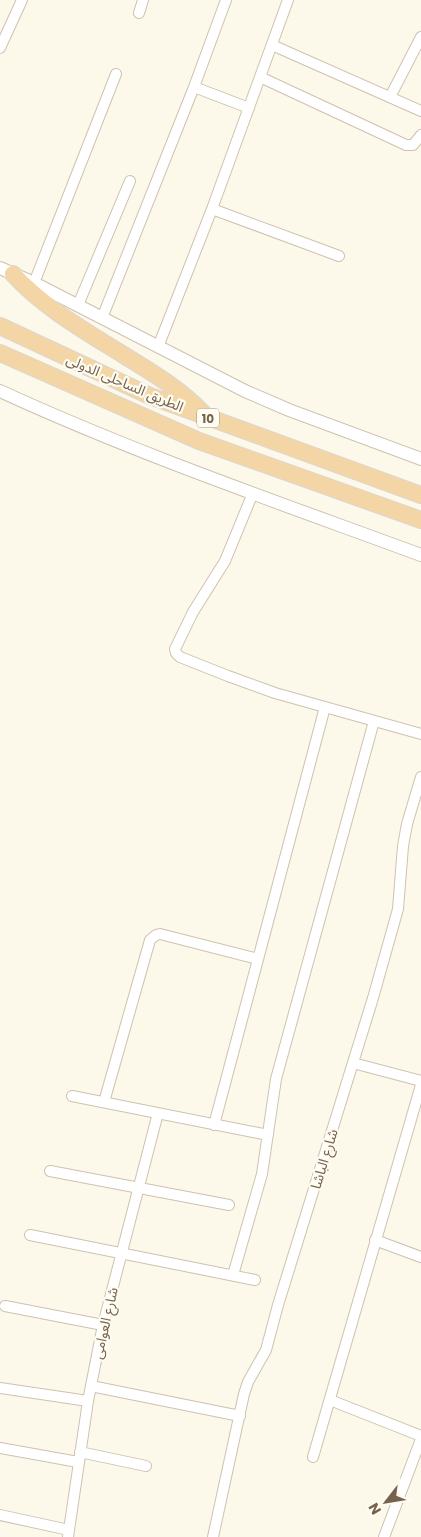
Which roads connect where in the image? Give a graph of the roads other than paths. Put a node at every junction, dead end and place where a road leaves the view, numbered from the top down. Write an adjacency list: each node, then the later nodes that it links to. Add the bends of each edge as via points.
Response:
1 (22, 0): 8 (street)
2 (144, 0): 5 (street)
3 (226, 0): 11 (street)
4 (288, 0): 7 (street)
5 (139, 13)
6 (421, 37): 12 (street)
7 (272, 45): 10 (street); 12 (street)
8 (0, 48)
9 (116, 74): 20 (street)
10 (260, 77): 13 (street); 15 (street, via 406,145 416,144)
11 (194, 87): 13 (street); 22 (street)
12 (390, 97): 14 (street)
13 (249, 108): 17 (street)
14 (421, 111)
15 (421, 135)
16 (130, 181): 21 (street)
17 (212, 209): 18 (street); 24 (street)
18 (340, 256)
19 (7, 271): 20 (street); 27 (highway, via 52,307 176,389)
20 (34, 283): 21 (street)
21 (78, 305): 22 (street)
22 (102, 318): 24 (street)
23 (0, 326): 27 (highway, الطريق الساحلى الدولى / 10, via 141,392)
24 (158, 347): 28 (street, via 289,410)
25 (0, 353): 31 (highway, الطريق الساحلى الدولى / 10, via 198,441)
26 (0, 391): 29 (street)
27 (208, 418): 30 (highway, الطريق الساحلى الدولى / 10)
28 (421, 458)
29 (253, 493): 32 (street); 33 (street, via 225,561 184,628 176,653 228,676)
30 (421, 494)
31 (421, 520)
32 (421, 555)
33 (325, 707): 34 (street); 37 (street)
34 (374, 721): 35 (street); 44 (street, via 276,1079)
35 (421, 734)
36 (421, 777): 38 (street, شارع الباشا, via 403,846 398,909)
37 (258, 959): 41 (street, via 160,934 153,937); 43 (street)
38 (354, 1063): 39 (street); 60 (street, شارع الباشا, via 266,1350 248,1382)
39 (421, 1083): 49 (street)
40 (72, 1096): 41 (street)
41 (104, 1102): 42 (street)
42 (158, 1113): 43 (street); 46 (street, شارع العوامى)
43 (214, 1124): 44 (street)
44 (268, 1135): 52 (street, via 262,1174)
45 (50, 1171): 46 (street)
46 (139, 1187): 47 (street); 50 (street, شارع العوامى)
47 (229, 1204)
48 (30, 1235): 50 (street)
49 (376, 1240): 51 (street); 58 (street)
50 (122, 1253): 52 (street); 55 (street, شارع العوامى)
51 (421, 1257)
52 (233, 1275): 53 (street)
53 (255, 1280)
54 (5, 1306): 55 (street)
55 (103, 1325): 56 (street, شارع العوامى)
56 (91, 1386): 59 (street, شارع العوامى); 60 (street)
57 (0, 1388): 59 (street)
58 (330, 1400): 61 (street); 64 (street)
59 (88, 1401): 63 (street, شارع العوامى)
60 (240, 1416): 68 (street, شارع الباشا)
61 (421, 1438): 69 (street)
62 (0, 1448): 63 (street)
63 (79, 1457): 65 (street); 67 (street, شارع العوامى)
64 (313, 1457)
65 (146, 1466)
66 (0, 1516): 67 (street)
67 (69, 1534)
68 (213, 1537)
69 (384, 1537)

